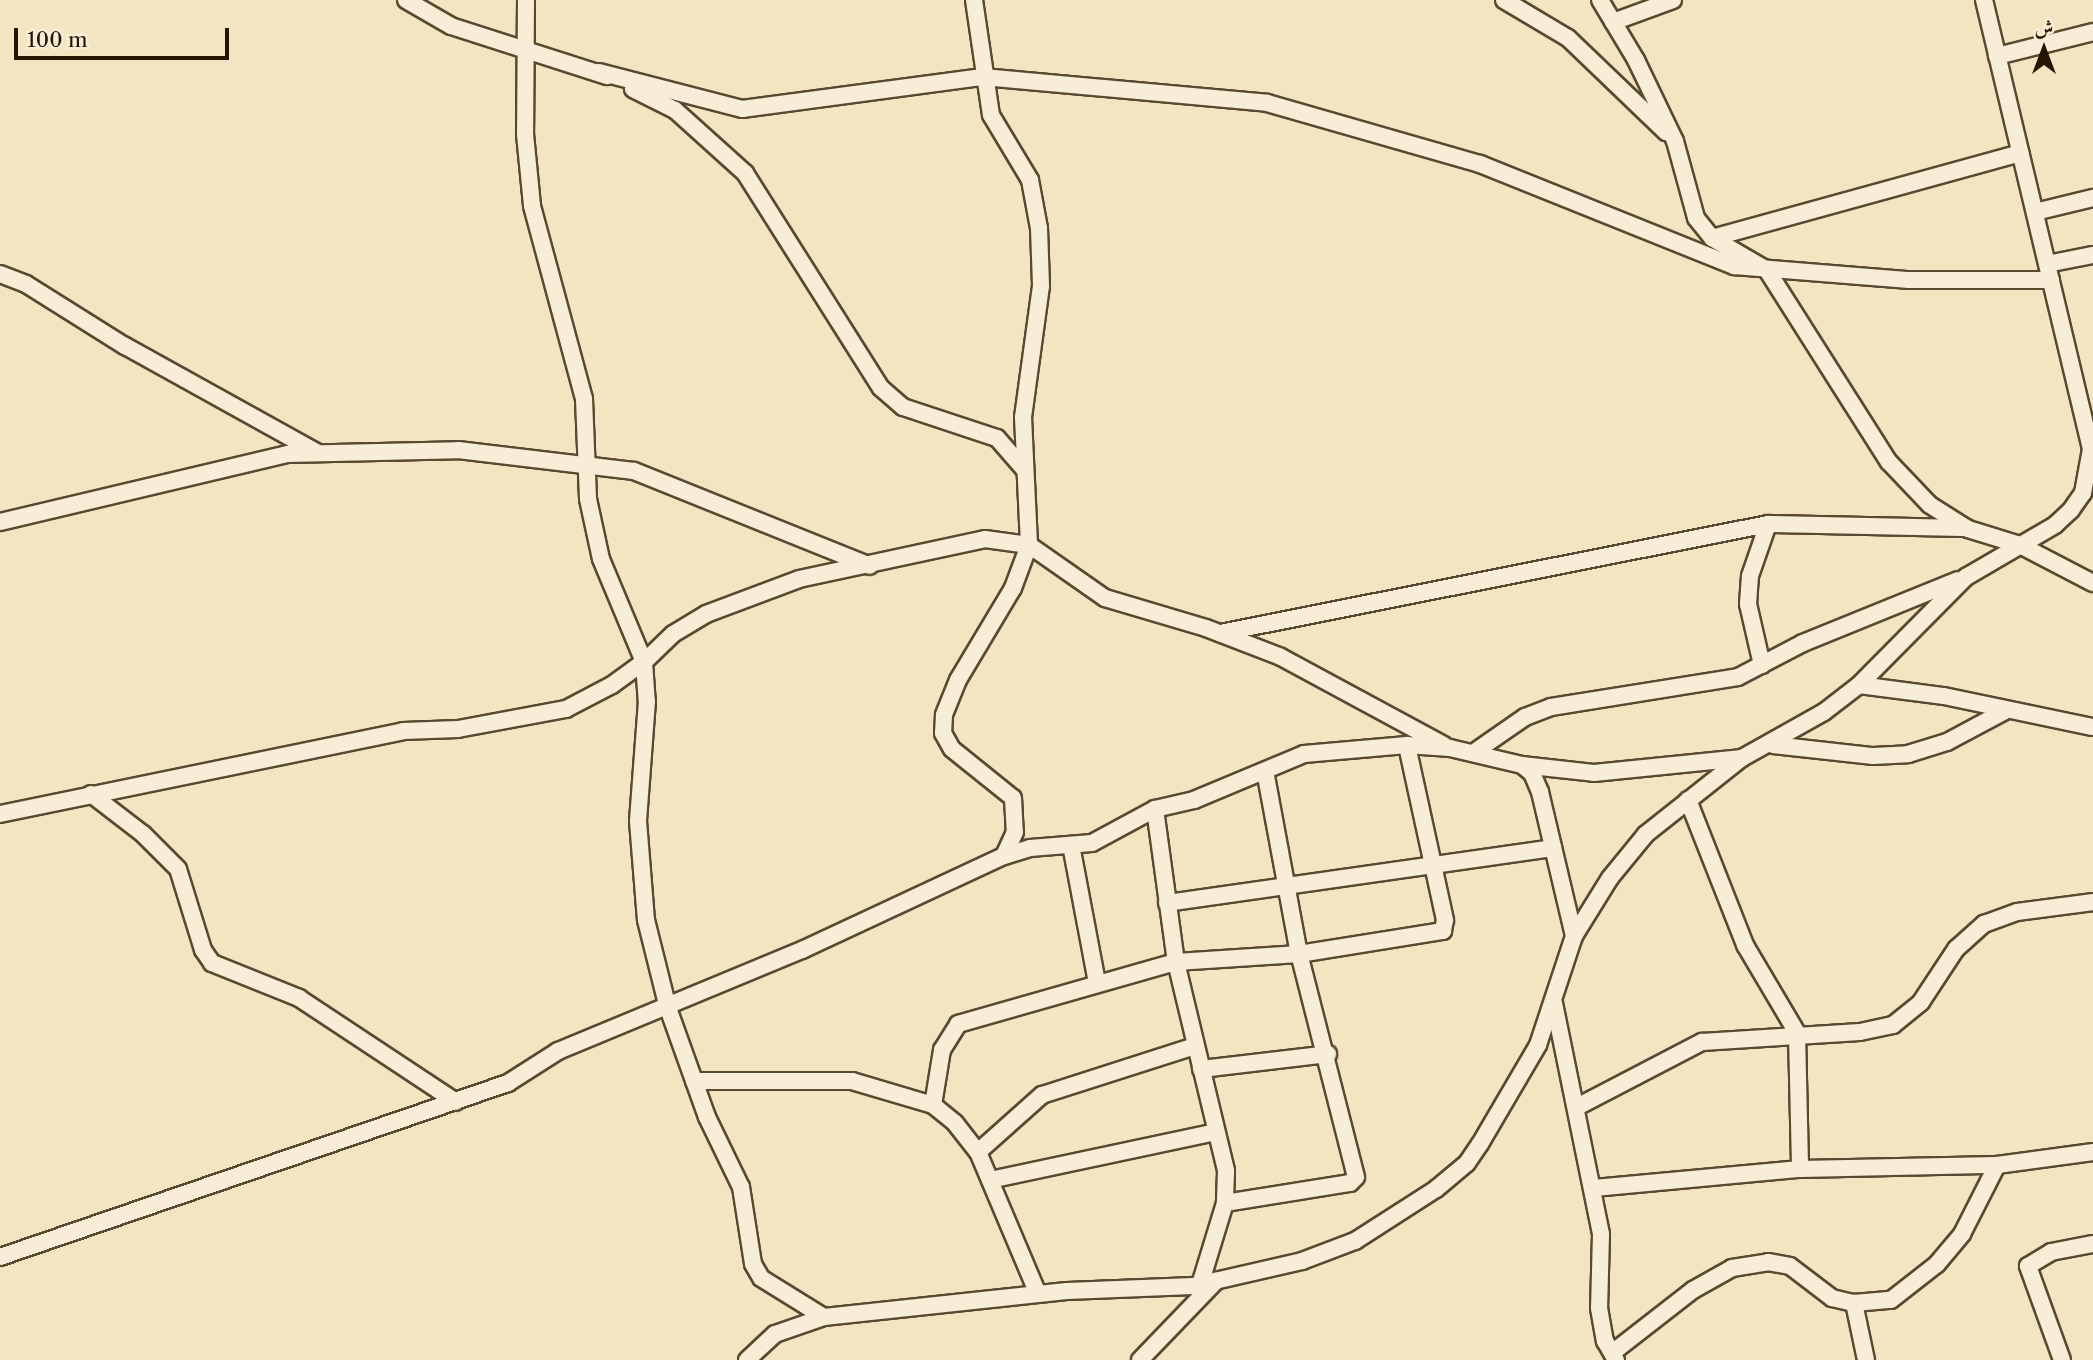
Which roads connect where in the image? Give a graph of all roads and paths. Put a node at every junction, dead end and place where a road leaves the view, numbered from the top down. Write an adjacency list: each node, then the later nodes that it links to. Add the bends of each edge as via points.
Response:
1 (406, 0): 10 (street, via 451,26)
2 (526, 0): 10 (street)
3 (974, 0): 13 (street)
4 (1504, 0): 14 (street, via 1568,38)
5 (1600, 0): 8 (street)
6 (1673, 0): 8 (street)
7 (1984, 0): 11 (street)
8 (1613, 22): 14 (street)
9 (2093, 32): 11 (street)
10 (523, 48): 12 (street); 26 (street, via 532,206 584,399)
11 (1997, 56): 15 (street)
12 (600, 72): 13 (street, via 742,108); 27 (street, via 675,110 745,173 881,388 903,407 997,438)
13 (983, 77): 21 (street, via 1267,103 1479,164 1703,255); 27 (street, via 991,115 1030,180 1039,228 1041,286 1023,417)
14 (1675, 141): 18 (street, via 1696,218)
15 (2020, 153): 17 (street); 18 (street)
16 (2093, 198): 17 (street)
17 (2035, 212): 20 (street)
18 (1712, 238): 21 (street)
19 (2093, 255): 20 (street)
20 (2047, 264): 23 (street)
21 (1767, 270): 23 (street, via 1909,281); 30 (street, via 1889,461 1930,505)
22 (0, 274): 25 (street, via 26,284 125,346)
23 (2051, 280): 24 (street)
24 (2091, 440): 32 (street, via 2083,493 2055,525)
25 (316, 452): 26 (street, via 458,450); 28 (street, via 248,462)
26 (587, 464): 33 (street, via 634,471 690,491); 37 (street, via 588,499 601,559)
27 (1024, 469): 31 (street)
28 (0, 522)
29 (1768, 524): 30 (street); 36 (street); 38 (street, via 1750,576 1748,604)
30 (1968, 528): 32 (street)
31 (1029, 545): 33 (street, via 985,539); 36 (street, via 1105,598); 55 (street, via 1013,588 958,680 944,715 943,733 952,749 1013,798 1015,832)
32 (2020, 545): 34 (street); 35 (street)
33 (870, 566): 37 (street, via 799,579 706,614 673,634)
34 (1966, 577): 38 (street); 39 (street)
35 (2093, 583)
36 (1220, 633): 44 (street, via 1281,657)
37 (644, 662): 49 (street, via 566,709 458,729 403,731); 65 (street, via 639,869 646,920)
38 (1762, 664): 45 (street, via 1738,677 1684,689 1600,696 1551,707 1525,717)
39 (1858, 685): 40 (street, via 1944,696); 43 (street)
40 (2005, 711): 41 (street); 43 (street, via 1947,743 1908,754 1873,756)
41 (2093, 727)
42 (1407, 745): 44 (street); 48 (street, via 1304,754); 56 (street)
43 (1773, 745): 46 (street)
44 (1450, 748): 45 (street)
45 (1473, 752): 47 (street)
46 (1742, 758): 47 (street, via 1594,773); 50 (street)
47 (1522, 765): 54 (street, via 1532,773 1540,792)
48 (1265, 771): 51 (street, via 1194,800); 57 (street)
49 (91, 794): 52 (street); 71 (street, via 143,834 178,869 203,950 212,963 299,998 349,1036)
50 (1688, 800): 60 (street, via 1646,834 1609,878); 66 (street, via 1745,945)
51 (1155, 809): 53 (street, via 1092,843); 58 (street)
52 (0, 814)
53 (1071, 845): 55 (street); 63 (street)
54 (1553, 848): 56 (street); 60 (street)
55 (1004, 856): 65 (street)
56 (1432, 863): 57 (street); 61 (street, via 1443,931)
57 (1286, 885): 58 (street); 61 (street)
58 (1167, 902): 62 (street)
59 (2093, 902): 66 (street, via 2017,912 1984,925 1956,949 1921,1002 1893,1025 1860,1032)
60 (1574, 936): 64 (street)
61 (1299, 954): 62 (street); 68 (street)
62 (1175, 962): 63 (street); 67 (street)
63 (1097, 983): 72 (street, via 958,1024 942,1050)
64 (1554, 1002): 73 (street); 84 (street, via 1538,1045 1480,1144 1467,1163 1436,1189 1355,1241 1302,1261)
65 (668, 1008): 70 (street); 71 (street, via 588,1038 508,1083)
66 (1797, 1033): 73 (street, via 1702,1042); 78 (street)
67 (1195, 1046): 69 (street); 75 (street, via 1042,1095)
68 (1328, 1054): 69 (street); 81 (street, via 1356,1177 1350,1182)
69 (1201, 1069): 74 (street)
70 (694, 1081): 72 (street, via 852,1081); 87 (street, via 741,1187 753,1264 761,1278)
71 (456, 1102): 83 (street)
72 (933, 1105): 75 (street, via 956,1123)
73 (1577, 1107): 80 (street)
74 (1216, 1132): 79 (street); 81 (street, via 1226,1171)
75 (978, 1152): 79 (street)
76 (2093, 1152): 77 (street)
77 (1997, 1165): 78 (street); 86 (street, via 1962,1234 1937,1264 1891,1300)
78 (1800, 1169): 80 (street)
79 (990, 1180): 85 (street)
80 (1594, 1188): 88 (street, via 1603,1261 1599,1308)
81 (1225, 1203): 84 (street)
82 (2093, 1244): 92 (street, via 2051,1252 2028,1266)
83 (0, 1257)
84 (1208, 1283): 85 (street, via 1151,1291); 90 (street)
85 (1038, 1294): 87 (street)
86 (1854, 1303): 88 (street, via 1832,1298 1790,1266 1768,1262 1731,1268 1693,1290); 91 (street)
87 (824, 1317): 89 (street, via 775,1334)
88 (1614, 1356)
89 (747, 1360)
90 (1140, 1360)
91 (1866, 1360)
92 (2062, 1360)

